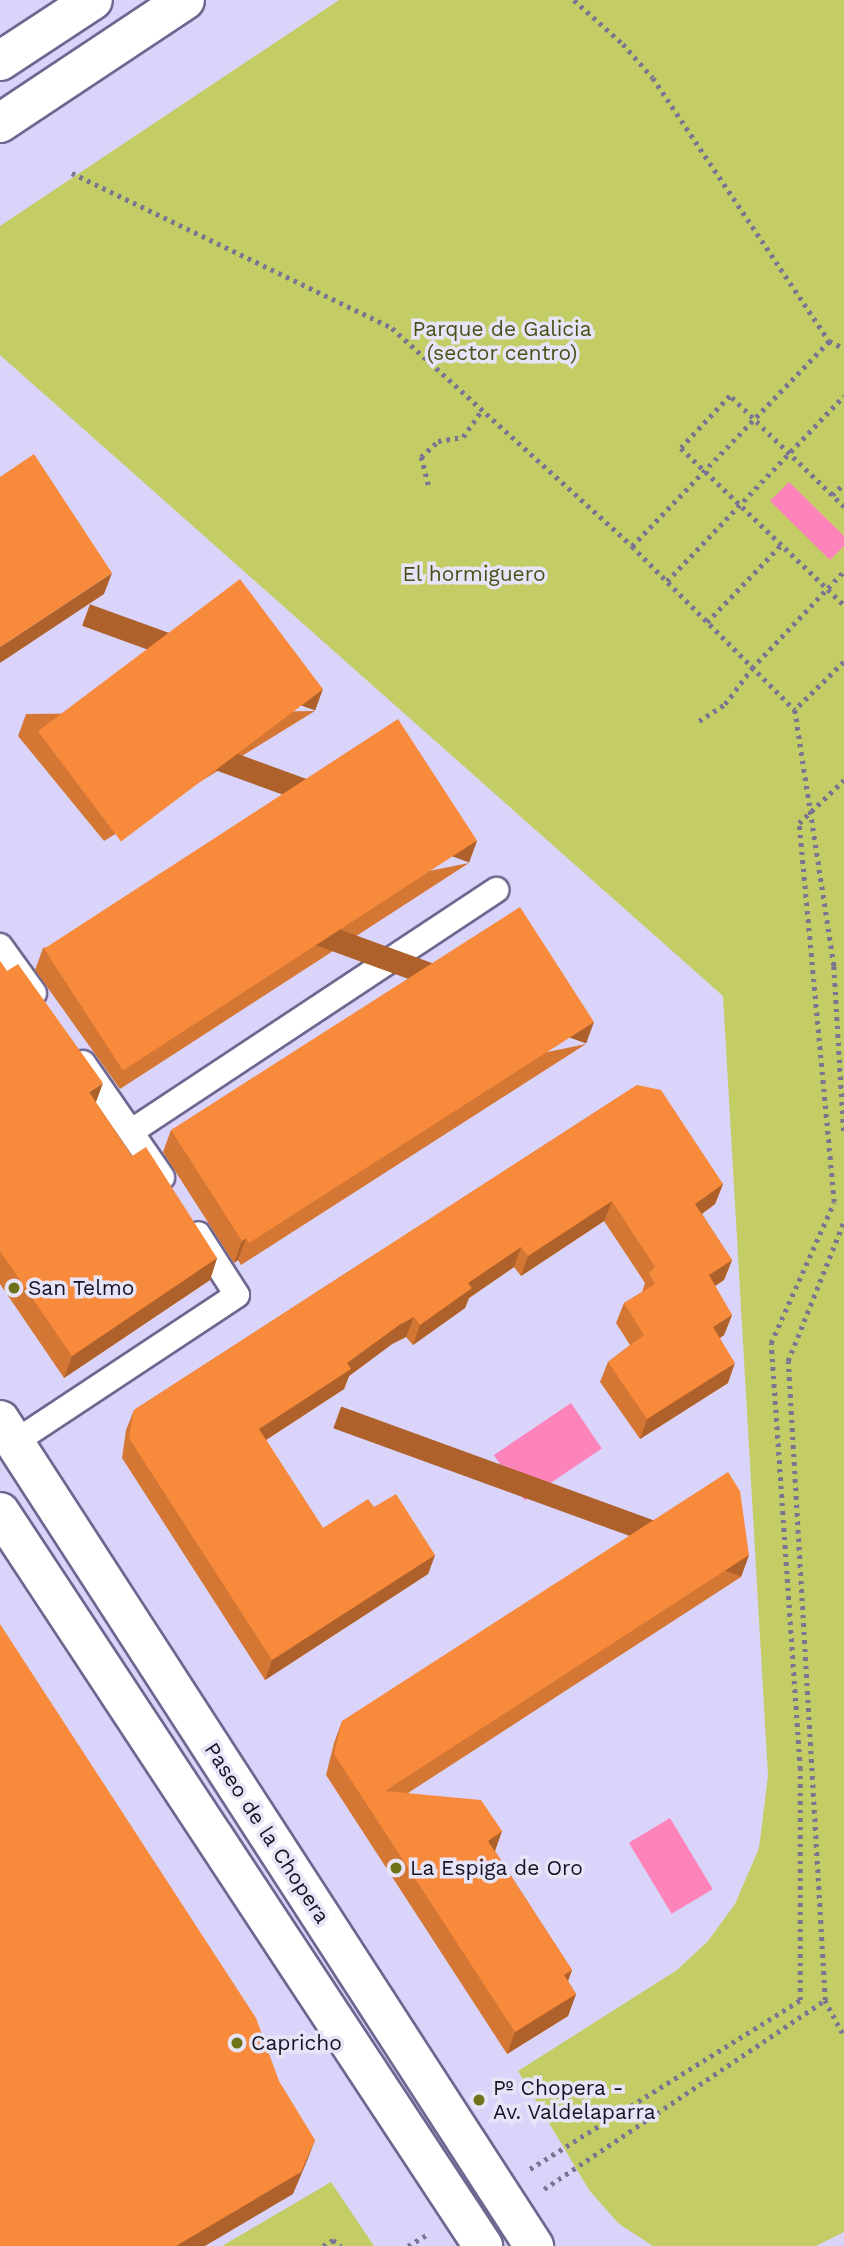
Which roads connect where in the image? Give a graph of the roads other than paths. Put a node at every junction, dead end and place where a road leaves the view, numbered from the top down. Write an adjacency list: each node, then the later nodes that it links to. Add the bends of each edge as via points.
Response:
1 (93, 0): 3 (main road)
2 (186, 0): 4 (main road)
3 (0, 61)
4 (0, 123)
5 (496, 890): 9 (lane)
6 (0, 946): 7 (lane)
7 (50, 1016)
8 (66, 1039): 9 (lane)
9 (132, 1130): 10 (lane, via 237,1295)
10 (7, 1431): 13 (main road, Paseo de la Chopera)
11 (0, 1512): 12 (main road)
12 (483, 2246)
13 (534, 2246)

